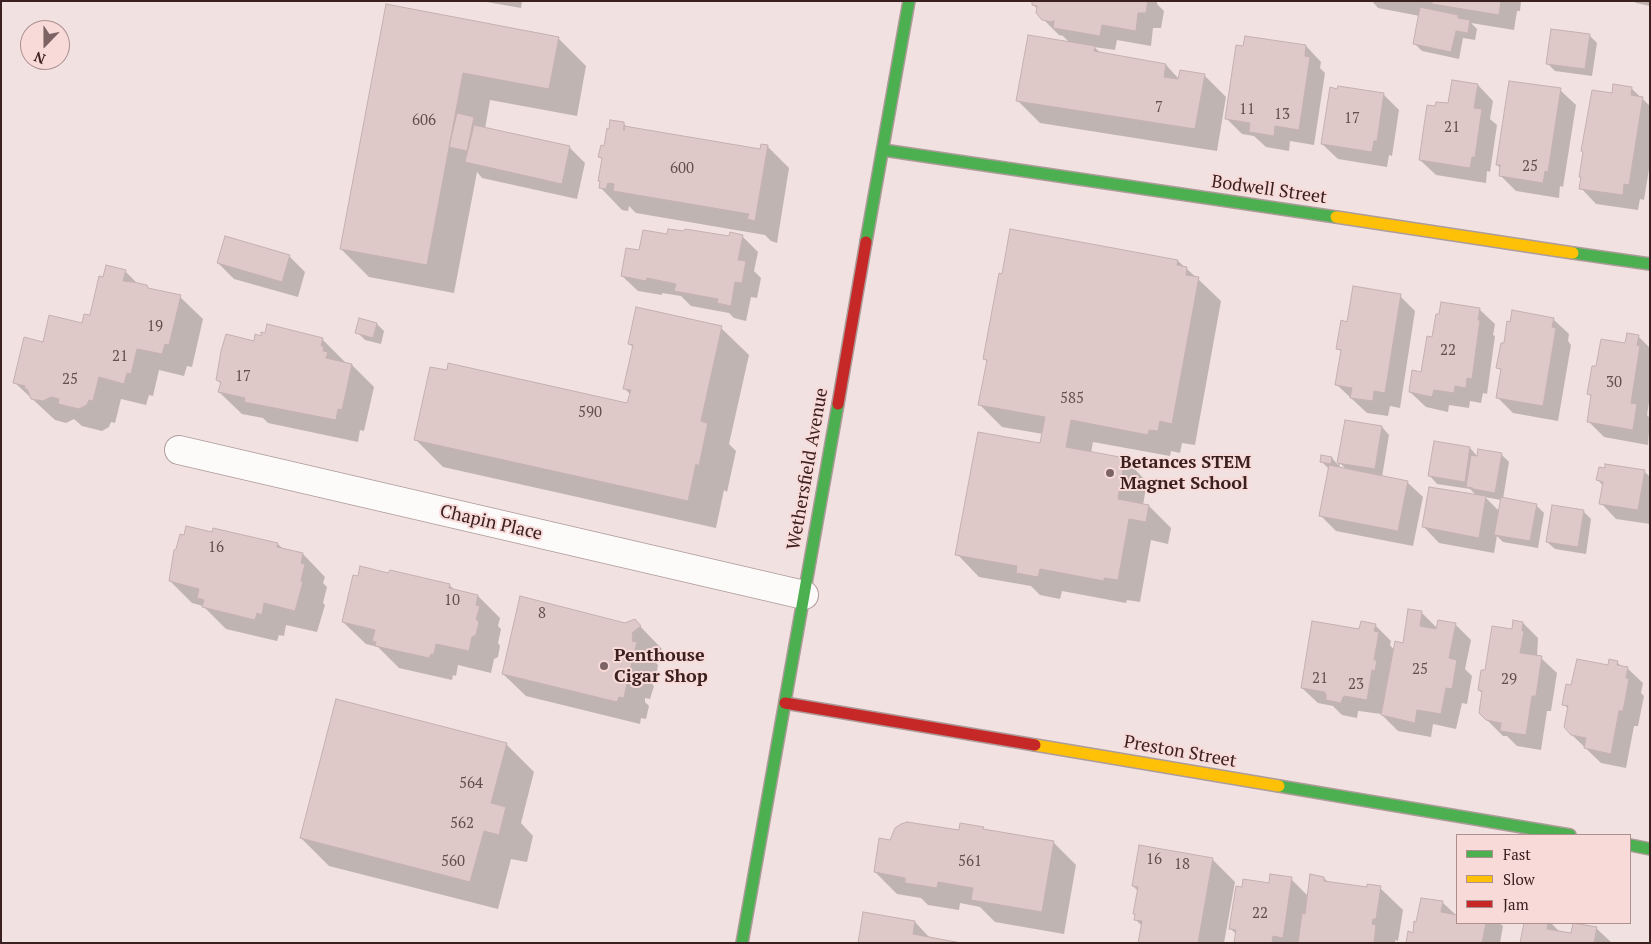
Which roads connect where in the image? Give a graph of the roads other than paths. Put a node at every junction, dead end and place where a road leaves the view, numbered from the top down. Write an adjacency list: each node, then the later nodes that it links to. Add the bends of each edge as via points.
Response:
1 (909, 1): 2 (street, Wethersfield Avenue)
2 (882, 150): 3 (street, Bodwell Street); 5 (street, Wethersfield Avenue)
3 (1650, 264)
4 (178, 450): 5 (street, Chapin Place)
5 (804, 596): 6 (street, Wethersfield Avenue)
6 (784, 703): 7 (street, Preston Street); 10 (street, Wethersfield Avenue)
7 (1564, 834)
8 (1631, 845): 9 (street)
9 (1650, 849)
10 (742, 943)

